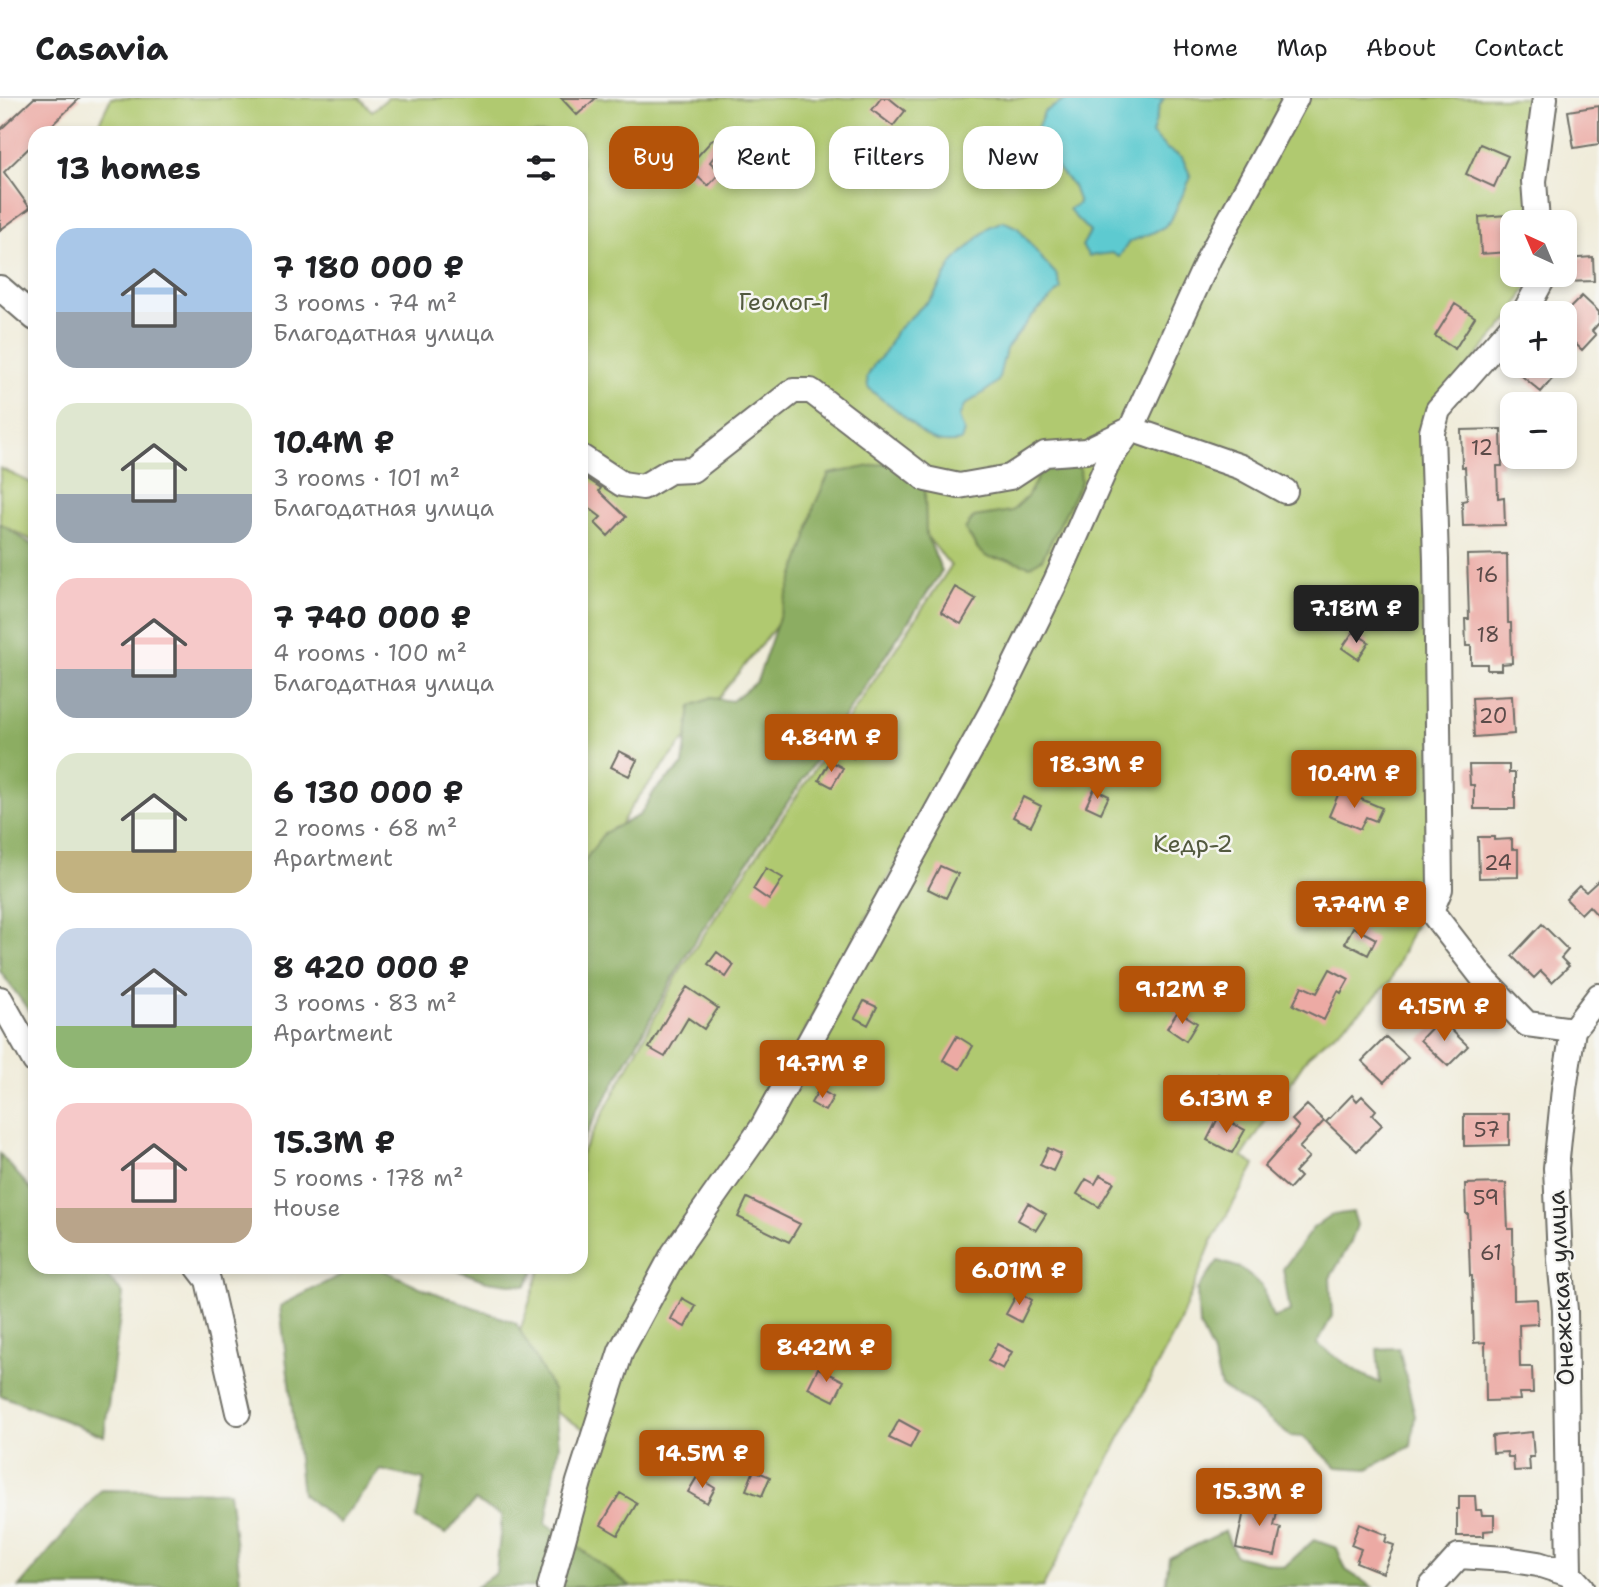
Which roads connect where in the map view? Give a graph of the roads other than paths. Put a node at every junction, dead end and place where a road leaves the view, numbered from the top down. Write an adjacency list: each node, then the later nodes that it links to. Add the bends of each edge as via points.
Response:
1 (1296, 98): 7 (street, via 1209,258)
2 (1545, 98): 3 (street, via 1534,181)
3 (1536, 210)
4 (0, 288): 5 (street)
5 (28, 312)
6 (1500, 340): 12 (street, via 1438,410 1432,432 1440,890 1430,911 1527,1024)
7 (1131, 429): 8 (street, via 1086,451 1045,454 1010,477 959,486 926,479 811,391 793,391 692,470 670,471 643,487 622,484); 9 (street, via 1241,467); 17 (street, via 1109,460 1056,582 992,711 762,1128 674,1254 621,1351)
8 (588, 462)
9 (1285, 491)
10 (1599, 996): 12 (street, Онежская улица)
11 (0, 999): 13 (street)
12 (1573, 1030): 16 (street, Онежская улица, via 1556,1168)
13 (28, 1049)
14 (203, 1274): 15 (street)
15 (238, 1412)
16 (1575, 1581): 18 (street, via 1527,1562 1459,1556)
17 (550, 1587)
18 (1431, 1587)

